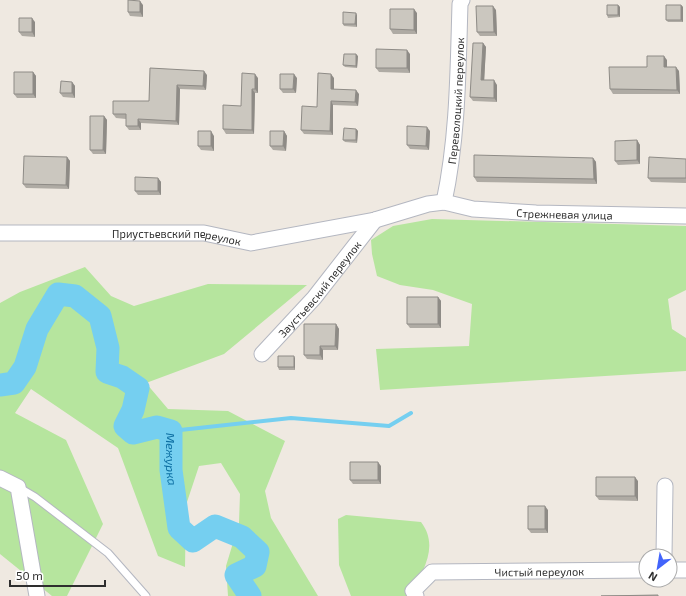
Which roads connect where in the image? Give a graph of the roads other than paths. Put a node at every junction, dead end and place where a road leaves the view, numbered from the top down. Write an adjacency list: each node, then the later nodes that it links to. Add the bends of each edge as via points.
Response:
1 (462, 0): 2 (street, Переволоцкий переулок, via 458,94 450,173)
2 (444, 202): 3 (street, Стрежневая улица, via 473,209 536,213); 4 (street, Приустьевский переулок, via 428,204)
3 (686, 216)
4 (375, 220): 5 (street, Приустьевский переулок, via 251,242 204,233); 6 (street, Заустьевский переулок, via 314,298)
5 (0, 233)
6 (262, 354)
7 (0, 478): 9 (street)
8 (665, 486): 10 (street)
9 (18, 487): 12 (street); 13 (lane, via 35,496 108,553)
10 (664, 548)
11 (638, 570): 14 (street, Чистый переулок, via 432,572 413,591)
12 (37, 596)
13 (146, 596)
14 (416, 596)

